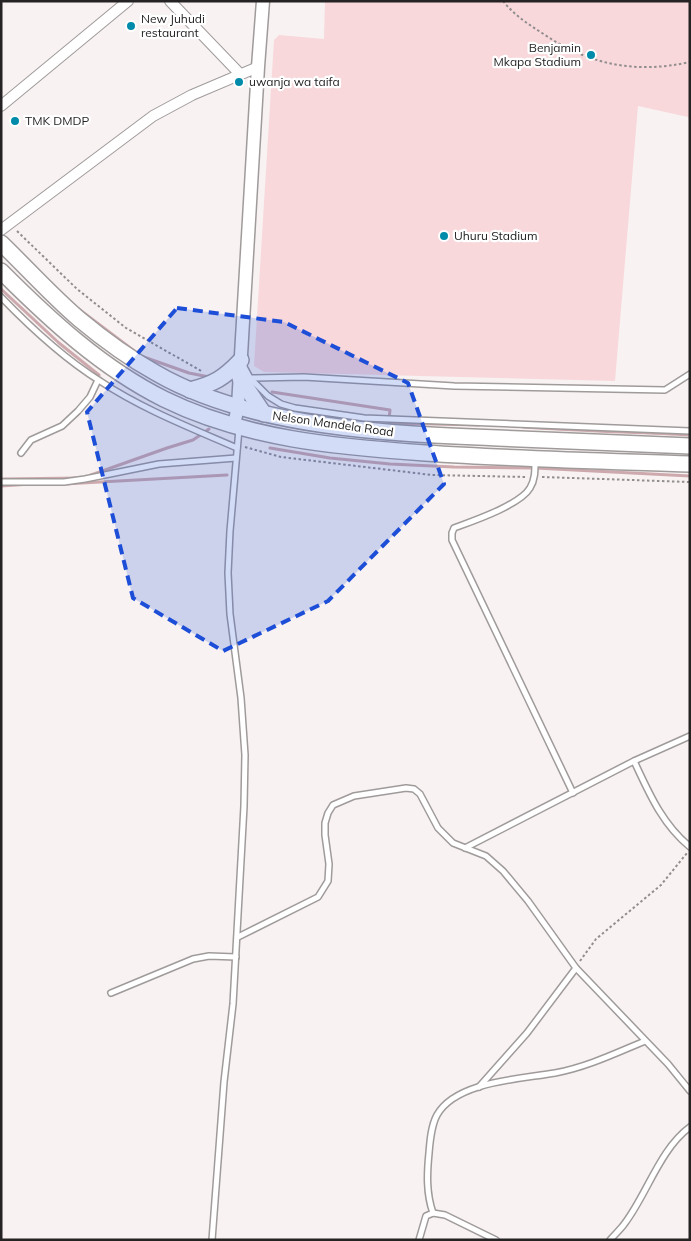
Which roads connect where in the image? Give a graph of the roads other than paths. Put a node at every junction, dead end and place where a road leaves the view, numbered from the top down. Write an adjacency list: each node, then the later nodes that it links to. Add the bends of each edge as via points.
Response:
1 (128, 1): 6 (street)
2 (170, 1): 5 (street)
3 (263, 1): 4 (street)
4 (258, 67): 5 (street); 11 (street)
5 (240, 74): 7 (street, via 154,116)
6 (1, 106)
7 (1, 230)
8 (1, 243): 15 (main road, Nelson Mandela Road, via 79,319 118,349)
9 (1, 271): 18 (main road, Nelson Mandela Road, via 77,342 127,378 194,412)
10 (1, 297): 14 (lane, via 52,346)
11 (241, 360): 13 (street); 15 (main road, via 222,378)
12 (690, 374): 13 (lane, via 665,390 454,386 304,377)
13 (245, 378): 16 (street); 17 (main road); 19 (lane, via 281,404 364,418)
14 (98, 380): 21 (lane, via 146,407); 22 (lane, via 78,411 62,426 31,440)
15 (190, 390): 16 (main road, Nelson Mandela Road)
16 (238, 406): 17 (main road, Nelson Mandela Road); 18 (street)
17 (264, 414): 20 (main road, Nelson Mandela Road, via 403,434)
18 (237, 425): 21 (lane); 24 (main road, Nelson Mandela Road, via 280,437 336,446)
19 (690, 431)
20 (690, 446)
21 (237, 448): 23 (lane)
22 (21, 453)
23 (236, 458): 26 (lane, via 159,464 64,482); 32 (lane, via 228,572 245,756)
24 (535, 459): 25 (main road, Nelson Mandela Road); 29 (lane, via 534,477 524,496 454,528 452,540)
25 (690, 464)
26 (1, 482)
27 (690, 736): 28 (lane)
28 (634, 760): 29 (lane); 31 (lane, via 665,821)
29 (573, 793): 30 (lane)
30 (465, 848): 32 (lane, via 453,843 438,828 414,789 354,796 339,801 328,813 325,835 328,881 318,897); 34 (lane, via 486,856 503,871)
31 (690, 848)
32 (238, 937): 33 (lane)
33 (236, 957): 35 (lane, via 193,959); 41 (lane)
34 (576, 968): 36 (lane); 37 (lane, via 527,1033)
35 (111, 993)
36 (645, 1041): 37 (lane, via 556,1073 522,1076); 38 (lane)
37 (479, 1087): 40 (lane, via 445,1105 436,1116 427,1177)
38 (690, 1091)
39 (690, 1127): 44 (lane, via 668,1152 626,1222)
40 (433, 1213): 42 (lane, via 426,1216); 43 (lane, via 445,1215)
41 (212, 1240)
42 (419, 1240)
43 (496, 1240)
44 (610, 1240)

